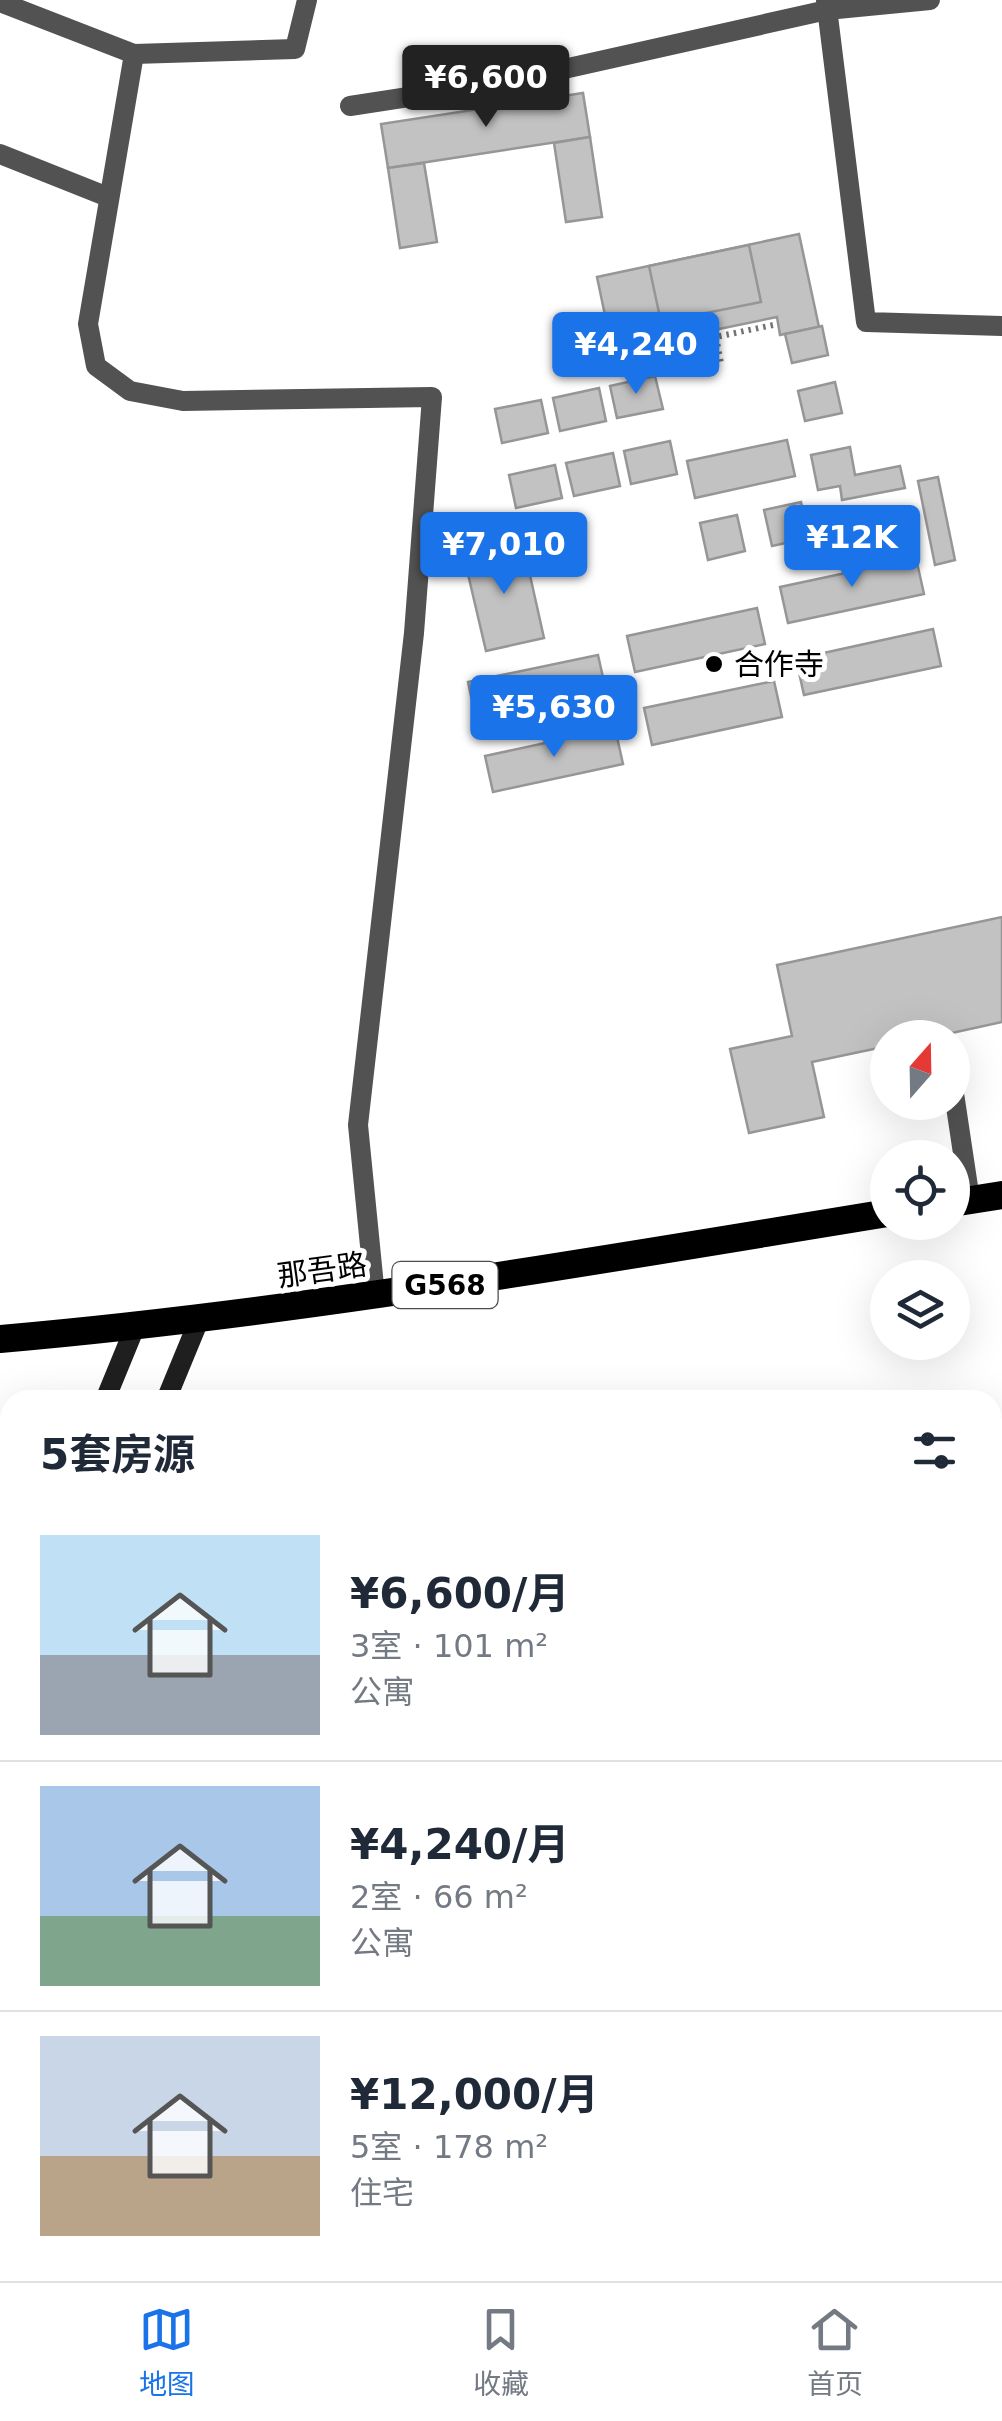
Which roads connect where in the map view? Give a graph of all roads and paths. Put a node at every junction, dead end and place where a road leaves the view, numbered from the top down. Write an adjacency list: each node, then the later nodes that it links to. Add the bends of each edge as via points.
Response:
1 (307, 0): 5 (street, via 295,49)
2 (930, 0): 4 (street)
3 (0, 2): 5 (street)
4 (826, 5): 6 (street, via 506,82); 10 (street, via 866,322)
5 (134, 54): 8 (street)
6 (350, 106)
7 (0, 154): 8 (street)
8 (108, 197): 17 (street, via 88,324 96,366 130,391 183,401 432,397 414,633 358,1125)
9 (778, 324): 11 (path)
10 (1002, 326)
11 (716, 337): 12 (path); 13 (path)
12 (653, 350)
13 (721, 363)
14 (1002, 1194): 15 (highway)
15 (970, 1199)
16 (870, 1216): 17 (highway, 那吾路 / G568)
17 (376, 1296): 18 (highway, 那吾路 / G568)
18 (199, 1320): 19 (highway, 那吾路 / G568); 22 (main road)
19 (135, 1327): 20 (highway, 那吾路 / G568); 21 (main road)
20 (0, 1339)
21 (109, 1390)
22 (170, 1390)

